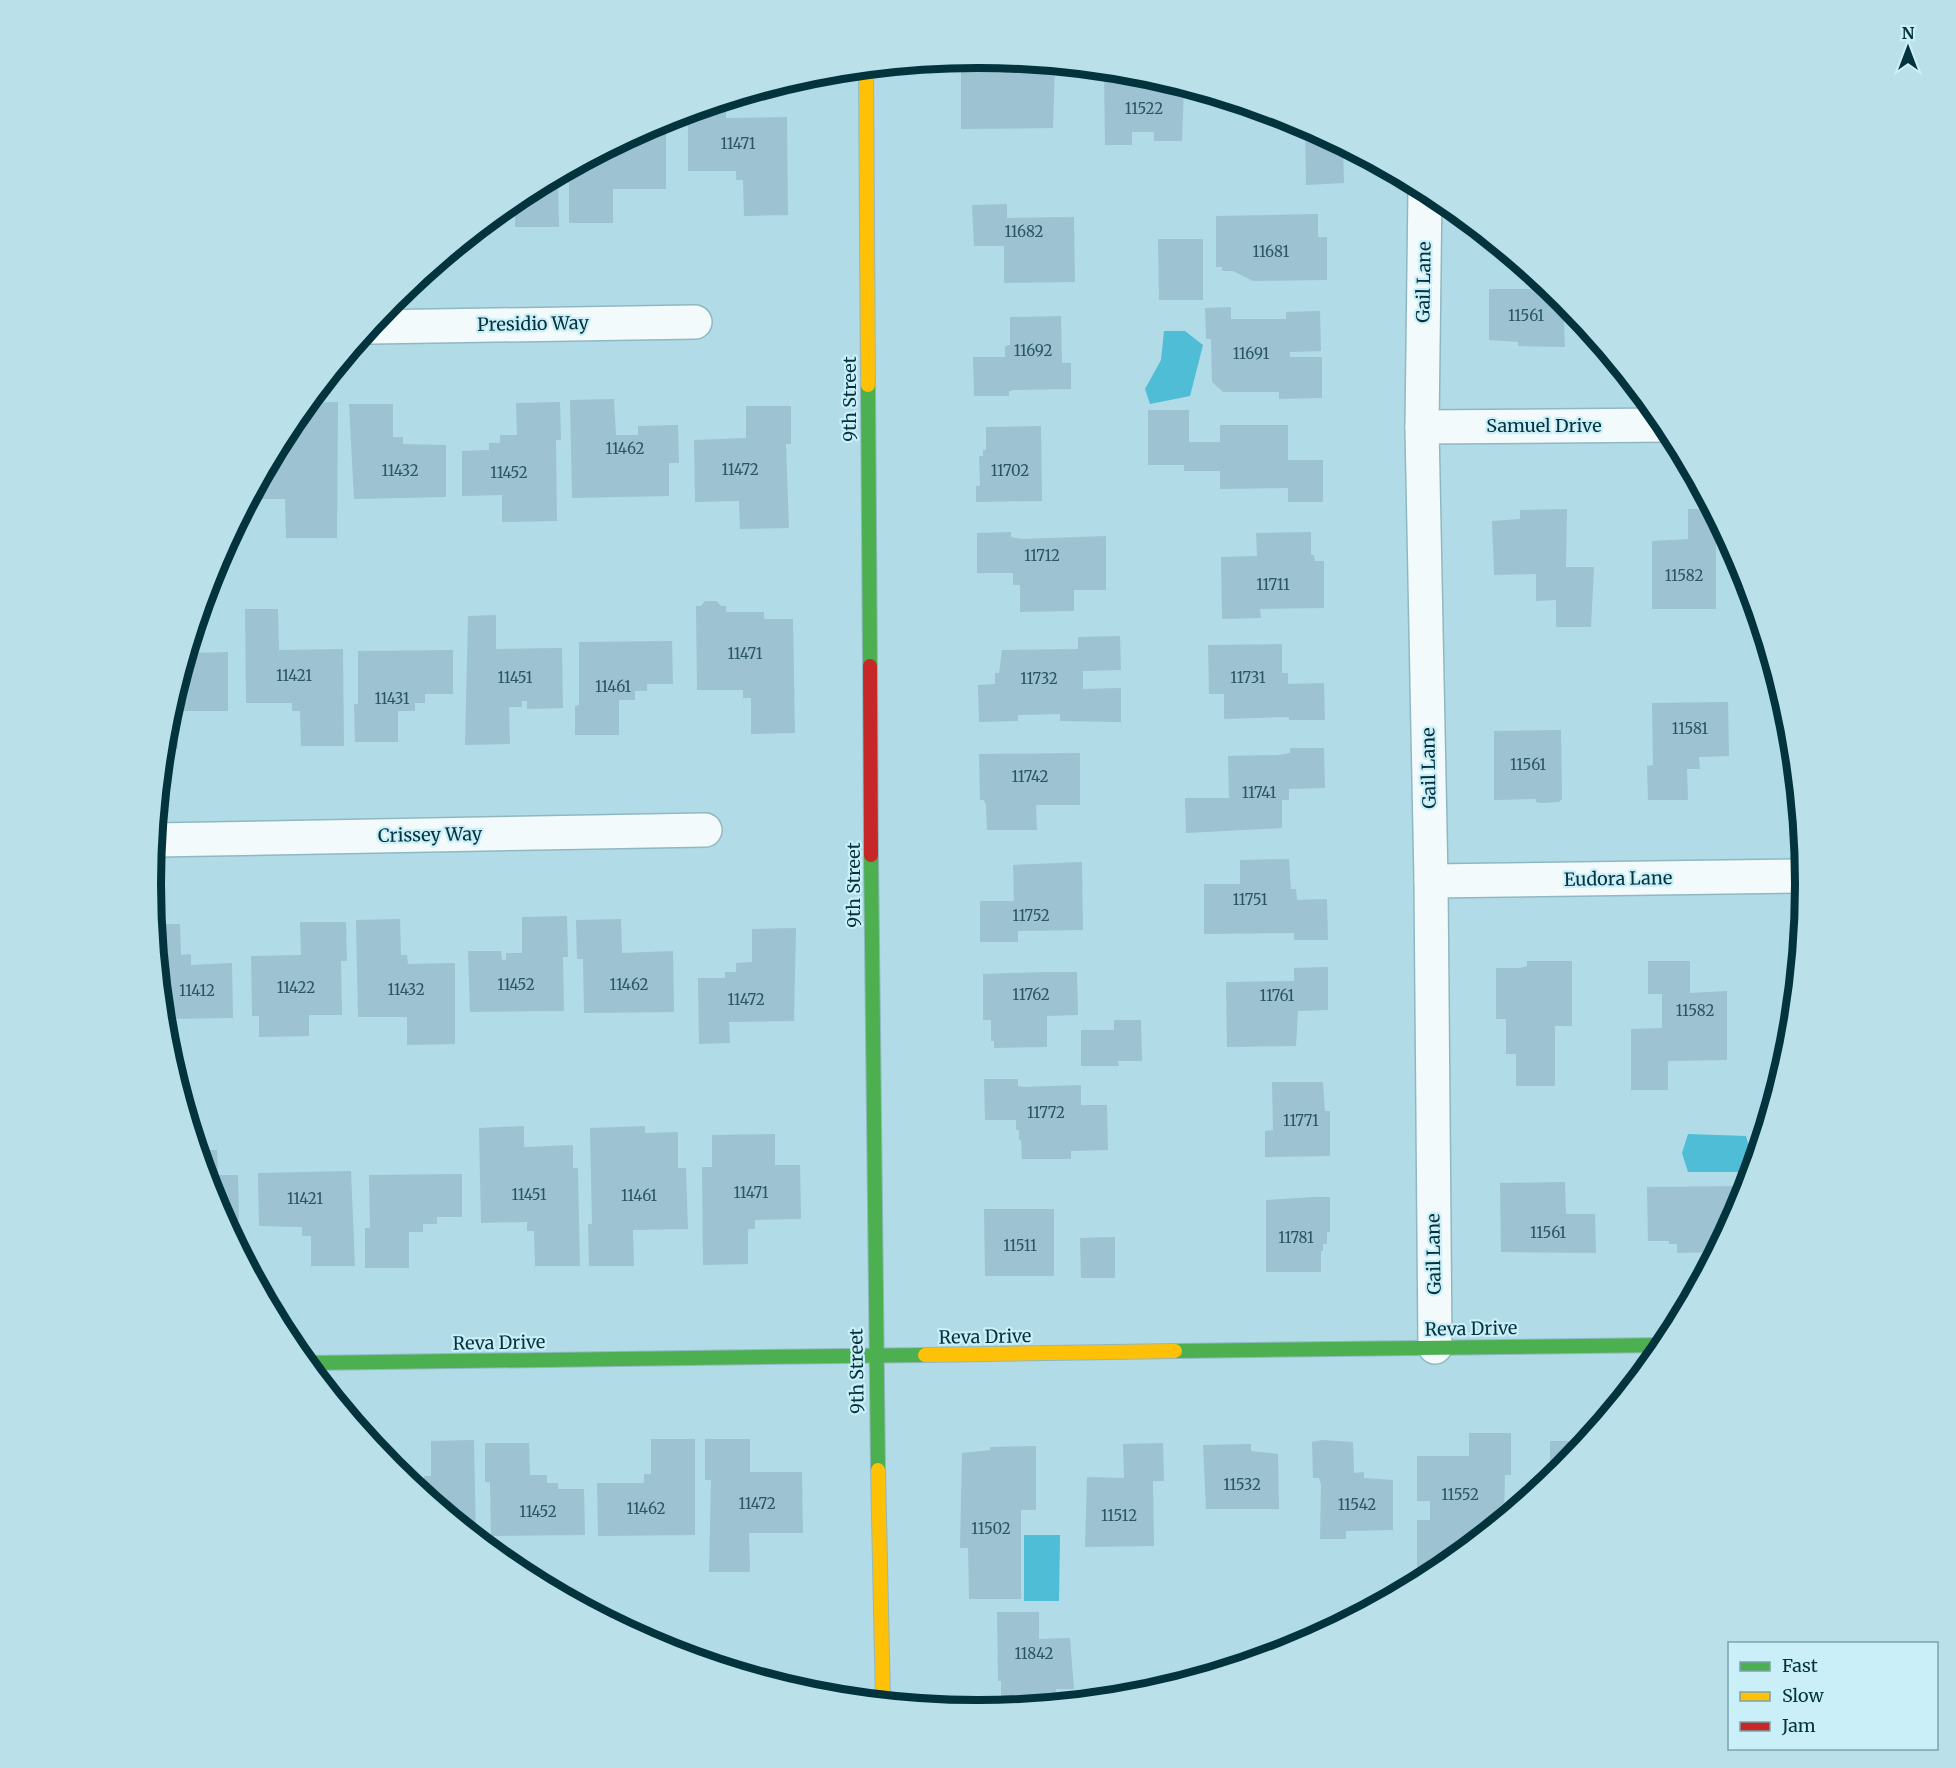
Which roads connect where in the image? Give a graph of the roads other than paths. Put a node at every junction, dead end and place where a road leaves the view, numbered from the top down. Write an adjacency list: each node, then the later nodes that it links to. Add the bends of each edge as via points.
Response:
1 (866, 75): 13 (street, 9th Street)
2 (1425, 201): 6 (street, Gail Lane)
3 (695, 322): 4 (street, Presidio Way)
4 (382, 327)
5 (1653, 425): 6 (street, Samuel Drive)
6 (1422, 427): 10 (street, Gail Lane)
7 (705, 830): 8 (street, Crissey Way)
8 (163, 840)
9 (1795, 876): 10 (street, Eudora Lane)
10 (1431, 881): 12 (street, Gail Lane)
11 (1652, 1345): 12 (street, Reva Drive)
12 (1435, 1347): 13 (street, Reva Drive)
13 (875, 1357): 14 (street, Reva Drive); 15 (street, 9th Street)
14 (317, 1363)
15 (883, 1695)

